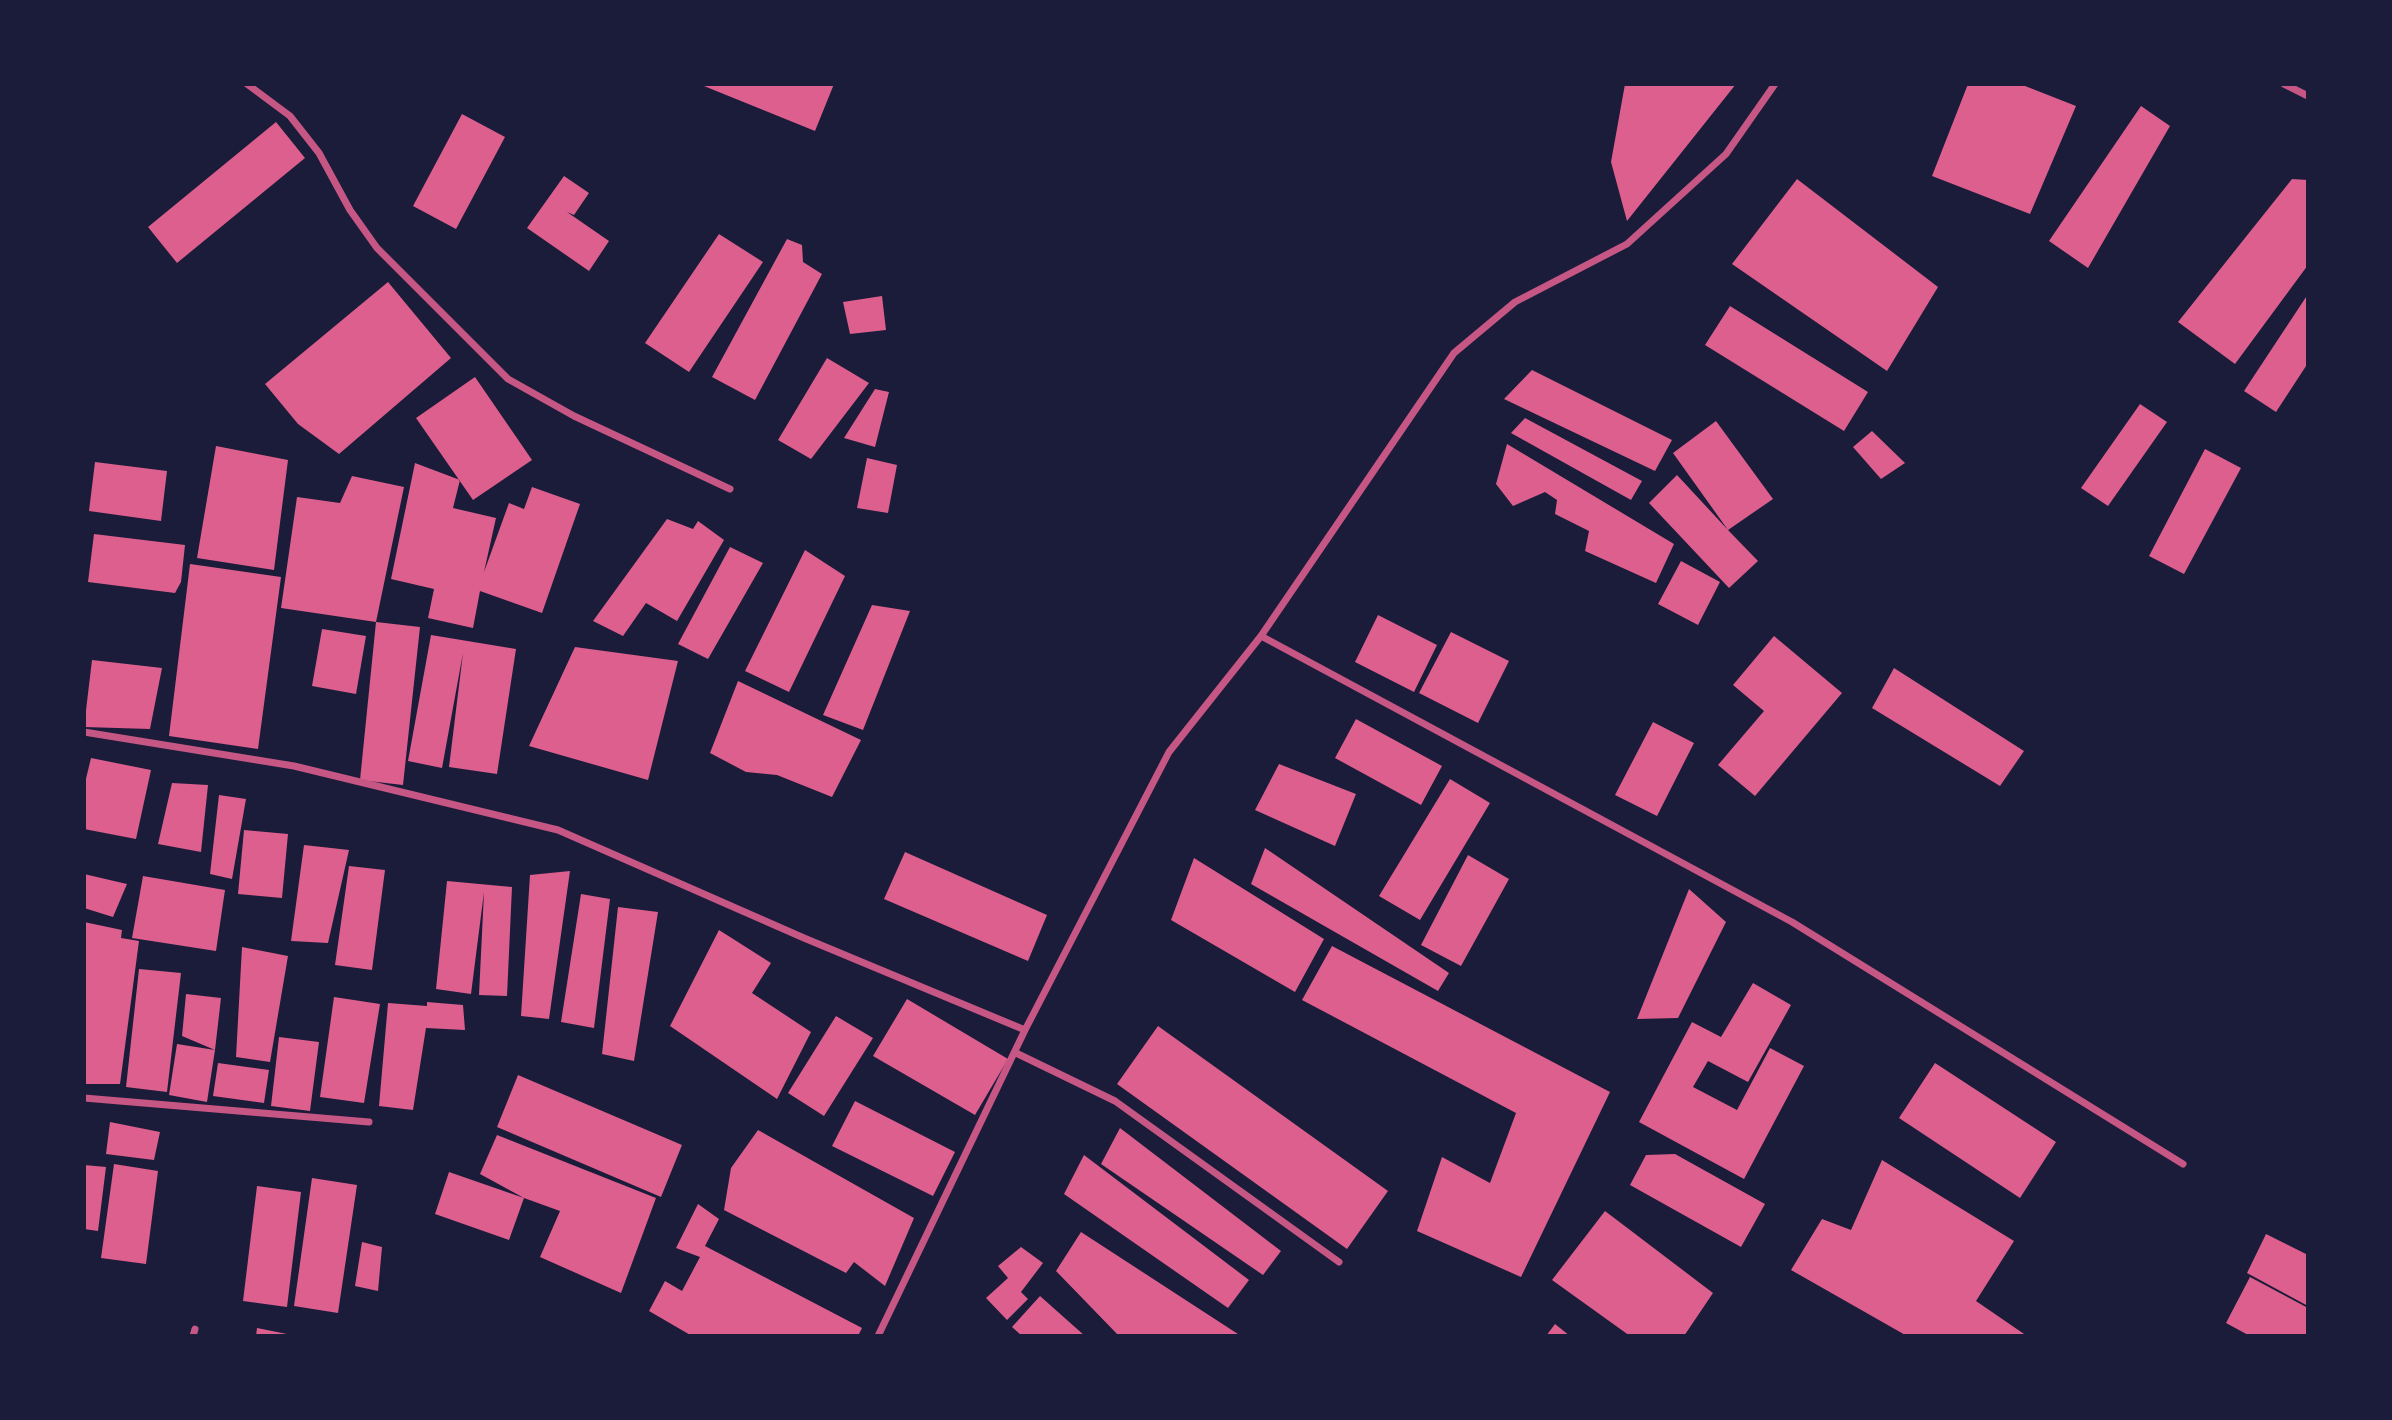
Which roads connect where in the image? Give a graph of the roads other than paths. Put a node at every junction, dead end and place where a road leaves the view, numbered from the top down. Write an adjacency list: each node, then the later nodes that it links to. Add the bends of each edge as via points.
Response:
1 (247, 84): 5 (street, via 290,116 377,248 508,379 574,416)
2 (1775, 84): 6 (street, via 1726,154 1627,244 1515,302 1454,354)
3 (2284, 84): 4 (street)
4 (2308, 96)
5 (730, 488)
6 (1261, 636): 8 (street, via 1169,752); 12 (street, via 1792,922)
7 (84, 732): 8 (street, via 294,766 558,830)
8 (1025, 1030): 9 (street)
9 (1016, 1053): 13 (street, via 1115,1101); 14 (street)
10 (84, 1098): 11 (street)
11 (369, 1122)
12 (2183, 1164)
13 (1339, 1262)
14 (878, 1336)

